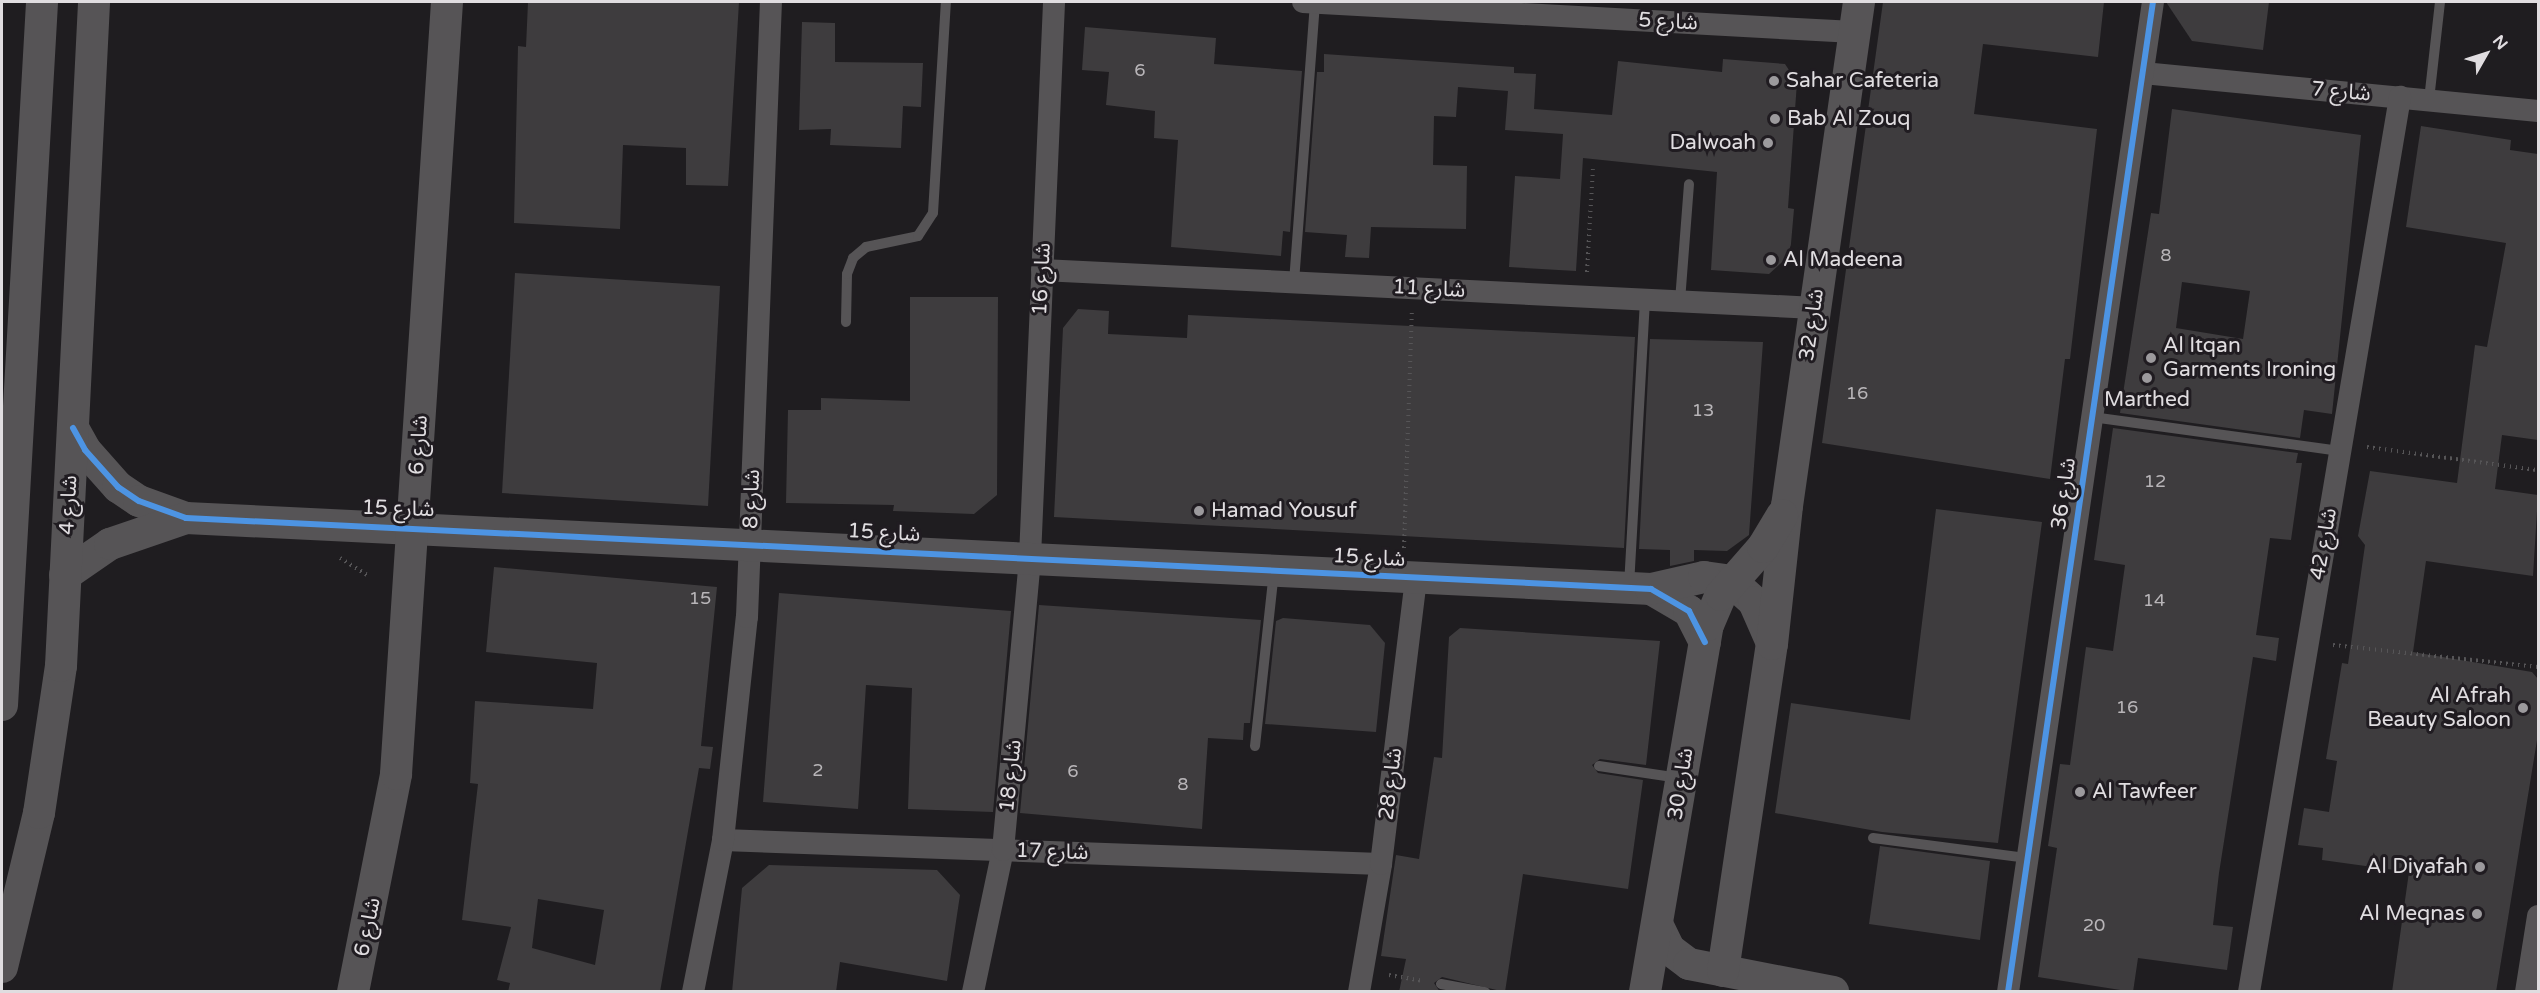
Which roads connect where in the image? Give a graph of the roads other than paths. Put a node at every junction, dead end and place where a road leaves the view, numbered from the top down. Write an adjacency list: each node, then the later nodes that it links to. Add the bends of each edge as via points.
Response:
1 (42, 2): 27 (street)
2 (94, 2): 25 (street, شارع 4)
3 (447, 2): 31 (street, شارع 6)
4 (771, 2): 32 (street, شارع 8)
5 (946, 2): 23 (lane, via 933,213 918,236 866,247 853,258 846,274)
6 (1054, 2): 18 (street, شارع 16)
7 (1303, 2): 8 (street, شارع 5)
8 (1315, 2): 12 (street, شارع 5); 19 (lane)
9 (1859, 2): 12 (street, شارع 32)
10 (2153, 2): 13 (street, شارع 36)
11 (2440, 2): 15 (lane)
12 (1854, 32): 22 (street, شارع 32)
13 (2143, 73): 14 (street, شارع 7); 24 (street, شارع 36)
14 (2400, 97): 15 (street, شارع 7); 26 (street, شارع 42)
15 (2429, 100): 16 (street, شارع 7)
16 (2538, 111)
17 (1689, 184): 21 (lane)
18 (1042, 270): 19 (street, شارع 11); 33 (street, شارع 16)
19 (1294, 282): 20 (street, شارع 11)
20 (1645, 299): 21 (street, شارع 11); 38 (lane)
21 (1680, 301): 22 (street, شارع 11)
22 (1815, 308): 28 (street, شارع 32)
23 (846, 322)
24 (2092, 417): 26 (lane); 48 (street, شارع 36)
25 (73, 428): 29 (street, شارع 15, via 90,457 118,487 139,501); 35 (street, شارع 4)
26 (2341, 448): 65 (street, شارع 42)
27 (10, 453): 30 (street)
28 (1787, 506): 37 (street, شارع 32, via 1763,547); 40 (street, شارع 32)
29 (186, 518): 31 (street, شارع 15); 35 (street, شارع 15, via 110,544)
30 (8, 526): 41 (street)
31 (414, 526): 32 (street, شارع 15); 57 (street, شارع 6, via 396,774)
32 (750, 542): 33 (street, شارع 15); 46 (street, شارع 8, via 741,691)
33 (1029, 557): 34 (street, شارع 15); 47 (street, شارع 18)
34 (1274, 569): 36 (street, شارع 15); 42 (lane)
35 (65, 575): 52 (street, شارع 4, via 51,740)
36 (1410, 576): 38 (street, شارع 15); 49 (street, شارع 28)
37 (1731, 581): 38 (street, شارع 15, via 1704,577); 39 (street, شارع 30, via 1713,610); 40 (street, via 1763,615)
38 (1640, 588): 39 (street, شارع 15, via 1689,611)
39 (1705, 642): 44 (street, شارع 30)
40 (1772, 644): 53 (street)
41 (2, 705)
42 (1255, 746)
43 (1599, 766): 44 (lane)
44 (1682, 779): 51 (street, شارع 30)
45 (1873, 838): 48 (lane)
46 (723, 840): 47 (street, شارع 17); 58 (street, شارع 8)
47 (1002, 850): 49 (street, شارع 17); 59 (street, شارع 18)
48 (2028, 858): 64 (street, شارع 36)
49 (1381, 864): 54 (street, شارع 28)
50 (2538, 916): 66 (street)
51 (1658, 926): 53 (street, via 1669,949); 61 (street, شارع 30)
52 (2, 967)
53 (1712, 969): 62 (street); 63 (street)
54 (1361, 981)
55 (1441, 984): 60 (lane)
56 (2538, 988): 67 (street)
57 (353, 992)
58 (693, 992)
59 (973, 992)
60 (1485, 992)
61 (1645, 992)
62 (1656, 992)
63 (1833, 992)
64 (2008, 992)
65 (2249, 992)
66 (2526, 992)
67 (2532, 992)

